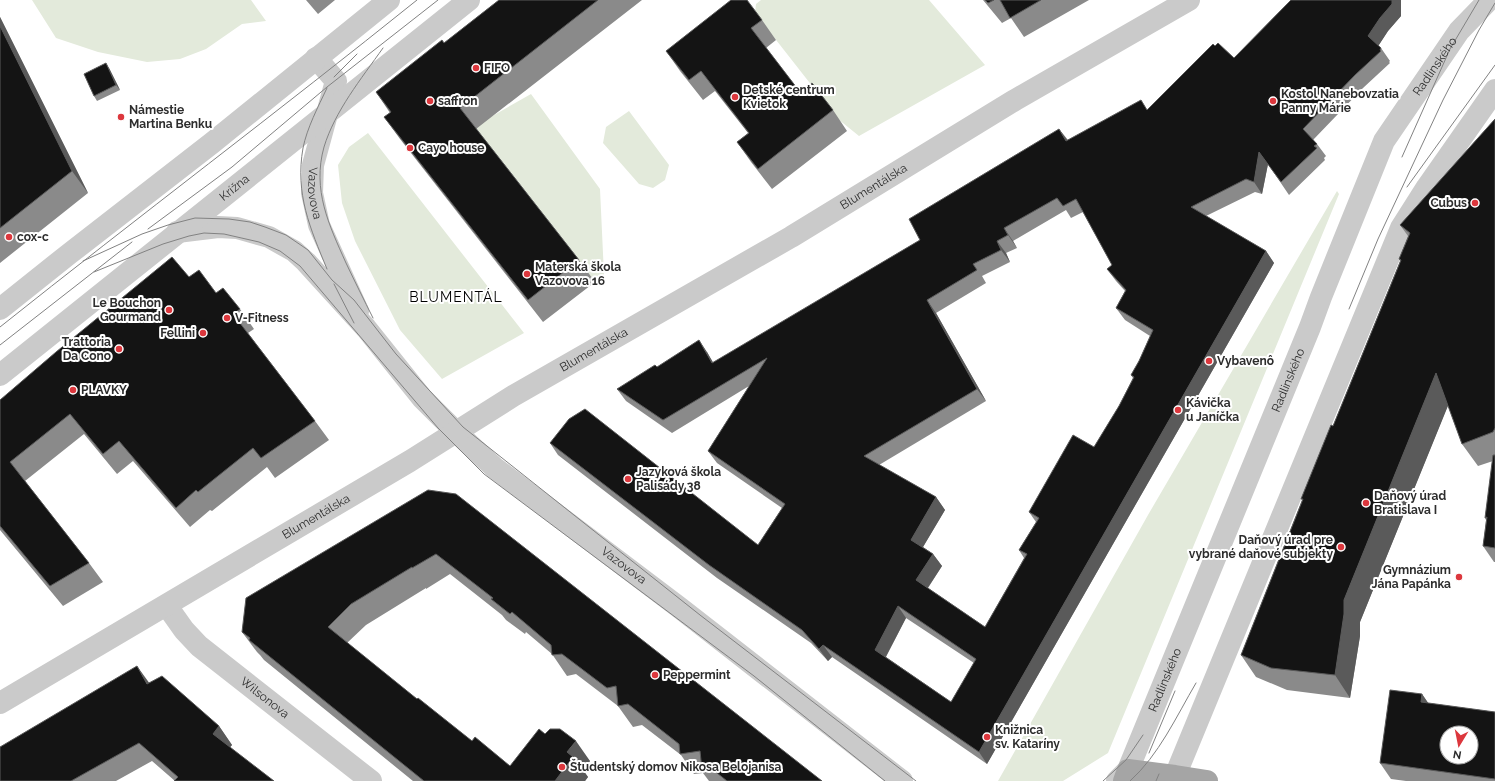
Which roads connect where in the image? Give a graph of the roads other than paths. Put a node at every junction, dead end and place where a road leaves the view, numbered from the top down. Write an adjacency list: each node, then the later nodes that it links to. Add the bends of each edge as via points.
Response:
1 (389, 0): 5 (street)
2 (469, 0): 7 (street, Krížna)
3 (1189, 0): 12 (street, Blumentálska, via 1015,100 791,237 513,396)
4 (1489, 0): 15 (street, Radlinského, via 1459,31 1384,141 1310,327)
5 (316, 58): 7 (street, Vazovova, via 336,81); 9 (street)
6 (1495, 90): 16 (street, via 1401,228)
7 (328, 111): 8 (street, Krížna, via 309,129); 10 (street, Vazovova, via 312,169 314,202 319,225)
8 (177, 232): 10 (street, Vazovova, via 218,227 233,228 256,233 282,244 306,262); 11 (street, Krížna)
9 (0, 309)
10 (366, 328): 12 (street, Vazovova, via 422,398)
11 (0, 375)
12 (456, 432): 13 (street, Blumentálska); 18 (street, Vazovova, via 496,468)
13 (167, 606): 14 (street, Blumentálska); 17 (street, Wilsonova, via 199,646)
14 (0, 703)
15 (1123, 778): 16 (main road)
16 (1174, 778): 19 (main road)
17 (371, 781)
18 (902, 781)
19 (1207, 781)

